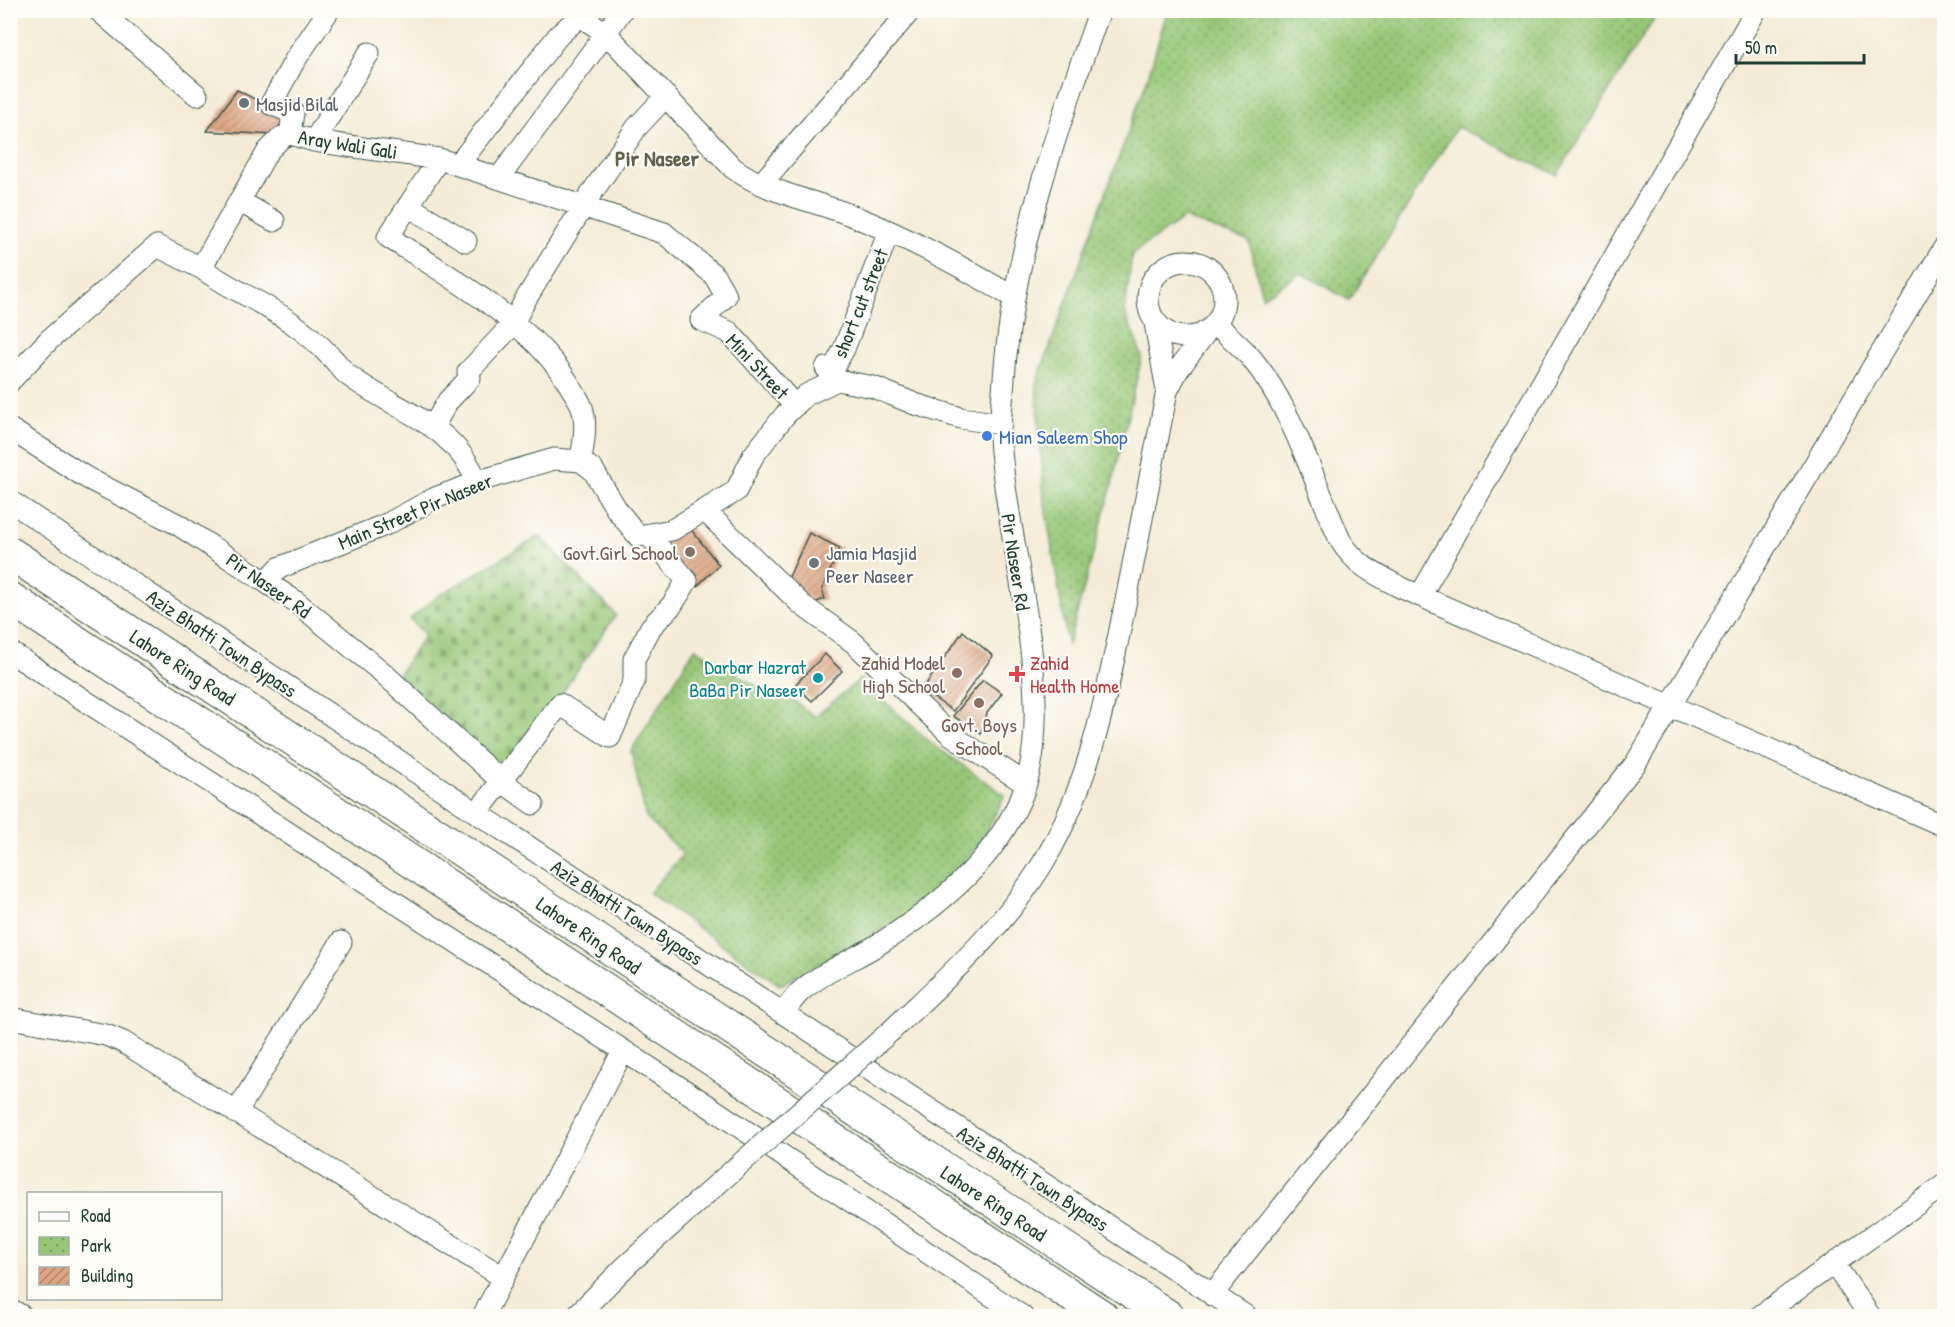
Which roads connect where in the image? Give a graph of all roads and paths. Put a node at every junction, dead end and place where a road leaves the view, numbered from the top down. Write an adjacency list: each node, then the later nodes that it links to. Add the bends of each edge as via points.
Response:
1 (98, 10): 10 (street)
2 (329, 10): 12 (street, via 271,104 293,113)
3 (622, 10): 8 (street)
4 (911, 10): 16 (street)
5 (1756, 10): 44 (street)
6 (1097, 12): 26 (street, Pir Naseer Rd, via 1028,228)
7 (571, 16): 8 (street, via 580,15); 14 (street)
8 (606, 33): 11 (street); 15 (street)
9 (369, 53): 13 (street)
10 (197, 95)
11 (666, 96): 16 (street, via 733,168); 19 (street, via 637,127)
12 (290, 134): 13 (street, Aray Wali Gali); 17 (street, Aray Wali Gali, via 268,151)
13 (314, 141): 14 (street, Aray Wali Gali)
14 (449, 162): 15 (street, Aray Wali Gali); 18 (street)
15 (499, 178): 19 (street, Aray Wali Gali)
16 (760, 184): 21 (street)
17 (238, 201): 20 (street); 25 (street, Aray Wali Gali)
18 (408, 206): 23 (street); 28 (street, via 388,237 441,269)
19 (585, 206): 22 (street, Aray Wali Gali); 28 (street)
20 (274, 221)
21 (889, 231): 26 (street, via 951,260); 30 (street, short cut street, via 844,349 834,367)
22 (664, 233): 33 (street, Mini Street, via 714,275 726,296 701,320 729,332)
23 (466, 241)
24 (1944, 248): 47 (street)
25 (201, 268): 31 (street, via 157,246 49,340); 35 (street, via 294,324 348,375 412,416)
26 (1013, 297): 34 (street, Pir Naseer Rd)
27 (1155, 323): 29 (street, via 1163,331 1184,338); 29 (street, via 1147,300 1154,277 1163,268 1186,261 1209,269 1221,283 1224,302); 32 (street)
28 (513, 324): 35 (street, via 468,372 470,378 448,401); 37 (street, via 565,375 583,409)
29 (1211, 328): 32 (street, via 1178,370); 44 (street, via 1234,340 1264,375 1351,556 1367,569)
30 (826, 368)
31 (10, 381)
32 (1167, 391): 65 (street, bridge, via 1108,686 1075,796 1037,872 981,944 892,1030 627,1265)
33 (795, 406): 34 (street, via 806,395 837,380 873,387 962,418); 40 (street, via 753,456 736,491)
34 (1001, 424): 49 (street, Pir Naseer Rd, via 1007,504 1034,680 1034,763)
35 (434, 425): 38 (street, via 455,443)
36 (10, 429): 43 (street, Pir Naseer Rd, via 87,478 177,524)
37 (581, 461): 38 (street, Main Street Pir Naseer, via 554,459); 41 (street, via 593,470 616,510 638,536)
38 (477, 482): 43 (street, Main Street Pir Naseer, via 279,568)
39 (10, 501): 51 (street, Aziz Bhatti Town Bypass)
40 (704, 510): 41 (street, via 672,530); 49 (street, via 802,605 853,642 950,734)
41 (649, 535): 48 (street, via 687,581 677,599 651,627 634,659 634,681 610,737 560,704)
42 (10, 553): 68 (highway, Lahore Ring Road)
43 (267, 581): 48 (street, Pir Naseer Rd, via 382,672)
44 (1420, 596): 47 (street)
45 (10, 598): 67 (highway, Lahore Ring Road)
46 (10, 652): 56 (street)
47 (1669, 705): 52 (street); 61 (street, via 1636,763)
48 (500, 780): 50 (street, Pir Naseer Rd); 51 (street)
49 (1026, 784): 54 (street, Pir Naseer Rd, via 1020,802 994,842 968,875 929,912 801,991)
50 (533, 804)
51 (477, 813): 54 (street, Aziz Bhatti Town Bypass)
52 (1944, 826)
53 (341, 942): 57 (street)
54 (783, 1013): 61 (street, Aziz Bhatti Town Bypass)
55 (10, 1018): 57 (street, via 106,1035 123,1042)
56 (623, 1051): 60 (street); 66 (street)
57 (236, 1113): 60 (street)
58 (1944, 1185): 59 (street)
59 (1834, 1264): 70 (street); 71 (street)
60 (503, 1277): 64 (street)
61 (1212, 1295): 69 (street, Aziz Bhatti Town Bypass)
62 (10, 1309): 63 (street)
63 (22, 1317)
64 (483, 1317)
65 (576, 1317)
66 (1022, 1317)
67 (1102, 1317)
68 (1167, 1317)
69 (1246, 1317)
70 (1760, 1317)
71 (1870, 1317)

